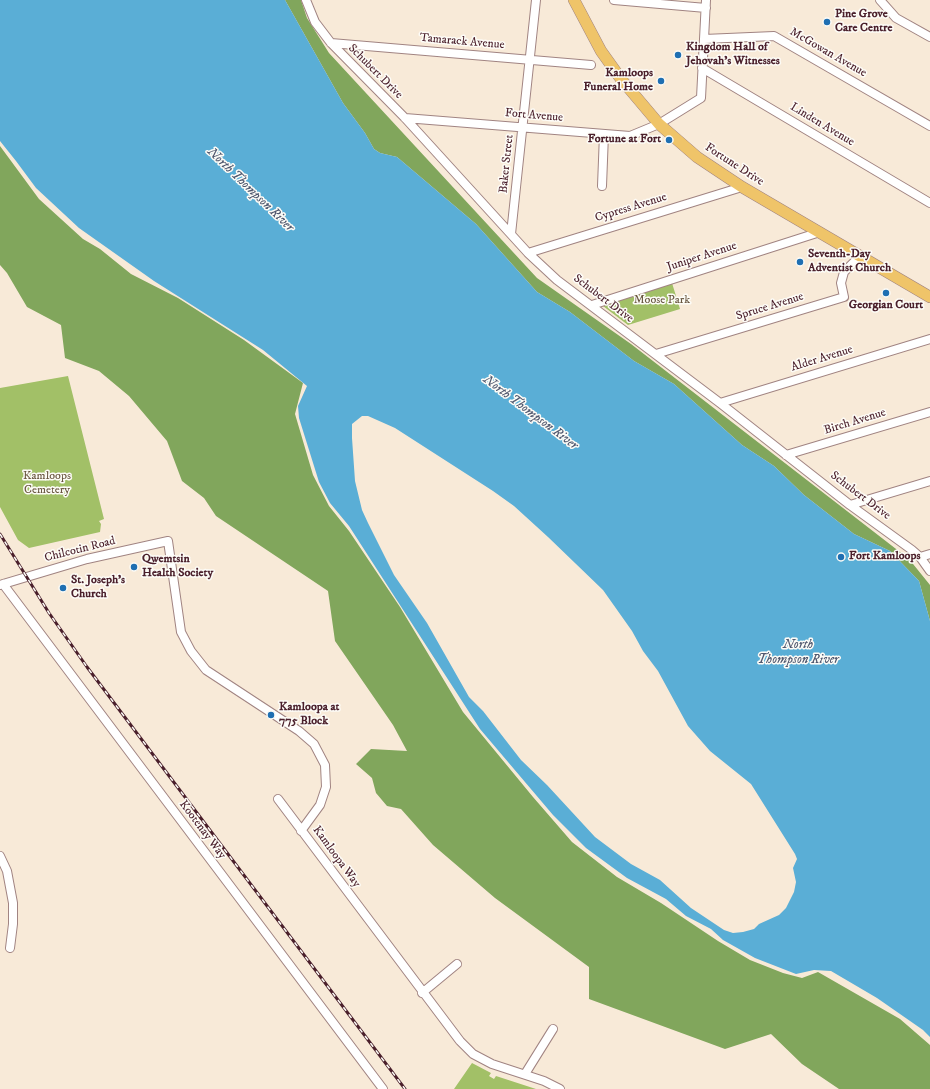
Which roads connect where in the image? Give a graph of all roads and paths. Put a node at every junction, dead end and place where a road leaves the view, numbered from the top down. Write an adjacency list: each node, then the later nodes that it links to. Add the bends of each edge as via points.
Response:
1 (306, 0): 9 (street, Schubert Drive, via 315,22)
2 (536, 0): 10 (street, Baker Street)
3 (574, 0): 14 (main road, Fortune Drive, via 601,51)
4 (614, 0): 6 (street)
5 (880, 0): 7 (street, via 896,18)
6 (706, 4): 8 (street)
7 (930, 37)
8 (704, 39): 12 (street); 15 (street, McGowan Avenue, via 774,36)
9 (330, 44): 10 (street, Tamarack Avenue); 13 (street, Schubert Drive)
10 (530, 60): 11 (street, Tamarack Avenue); 16 (street, Baker Street)
11 (591, 65)
12 (702, 68): 14 (street, Fort Avenue, via 700,98); 20 (street, Linden Avenue)
13 (405, 118): 16 (street, Fort Avenue); 22 (street, Schubert Drive)
14 (659, 124): 17 (street, Fort Avenue, via 630,136); 19 (main road, Fortune Drive, via 697,157)
15 (930, 126)
16 (522, 127): 17 (street, Fort Avenue); 22 (street, Baker Street)
17 (604, 134): 18 (street)
18 (602, 186)
19 (742, 186): 21 (main road, Fortune Drive); 23 (street, Cypress Avenue)
20 (930, 202)
21 (820, 232): 24 (main road, Fortune Drive); 26 (street, Juniper Avenue)
22 (511, 234): 23 (street, Schubert Drive)
23 (528, 253): 26 (street, Schubert Drive, via 557,280)
24 (860, 256): 25 (main road, Fortune Drive); 28 (street, Spruce Avenue, via 844,272 841,283 844,297)
25 (930, 297)
26 (592, 305): 28 (street, Schubert Drive)
27 (930, 339): 29 (street, Alder Avenue)
28 (656, 354): 29 (street, Schubert Drive)
29 (720, 402): 31 (street, Schubert Drive)
30 (930, 412): 31 (street, Birch Avenue)
31 (786, 454): 33 (street, Schubert Drive)
32 (930, 481): 33 (street)
33 (850, 505): 36 (street, Schubert Drive)
34 (168, 541): 38 (street, Chilcotin Road, via 87,559); 40 (street, Kamloopa Way, via 181,632 190,651 206,670 299,731 314,744 325,765 326,787 320,805)
35 (930, 554): 36 (street)
36 (920, 557): 37 (street, Schubert Drive)
37 (930, 571)
38 (1, 584): 47 (street, Kootenay Way)
39 (278, 799): 40 (street)
40 (301, 831): 44 (street, Kamloopa Way)
41 (0, 856): 42 (street, via 7,871 13,902)
42 (10, 948)
43 (457, 964): 44 (street)
44 (422, 993): 46 (street, Kamloopa Way, via 473,1054 492,1064)
45 (553, 1029): 46 (street)
46 (526, 1074): 48 (street, Kamloopa Way)
47 (383, 1089)
48 (560, 1089)

